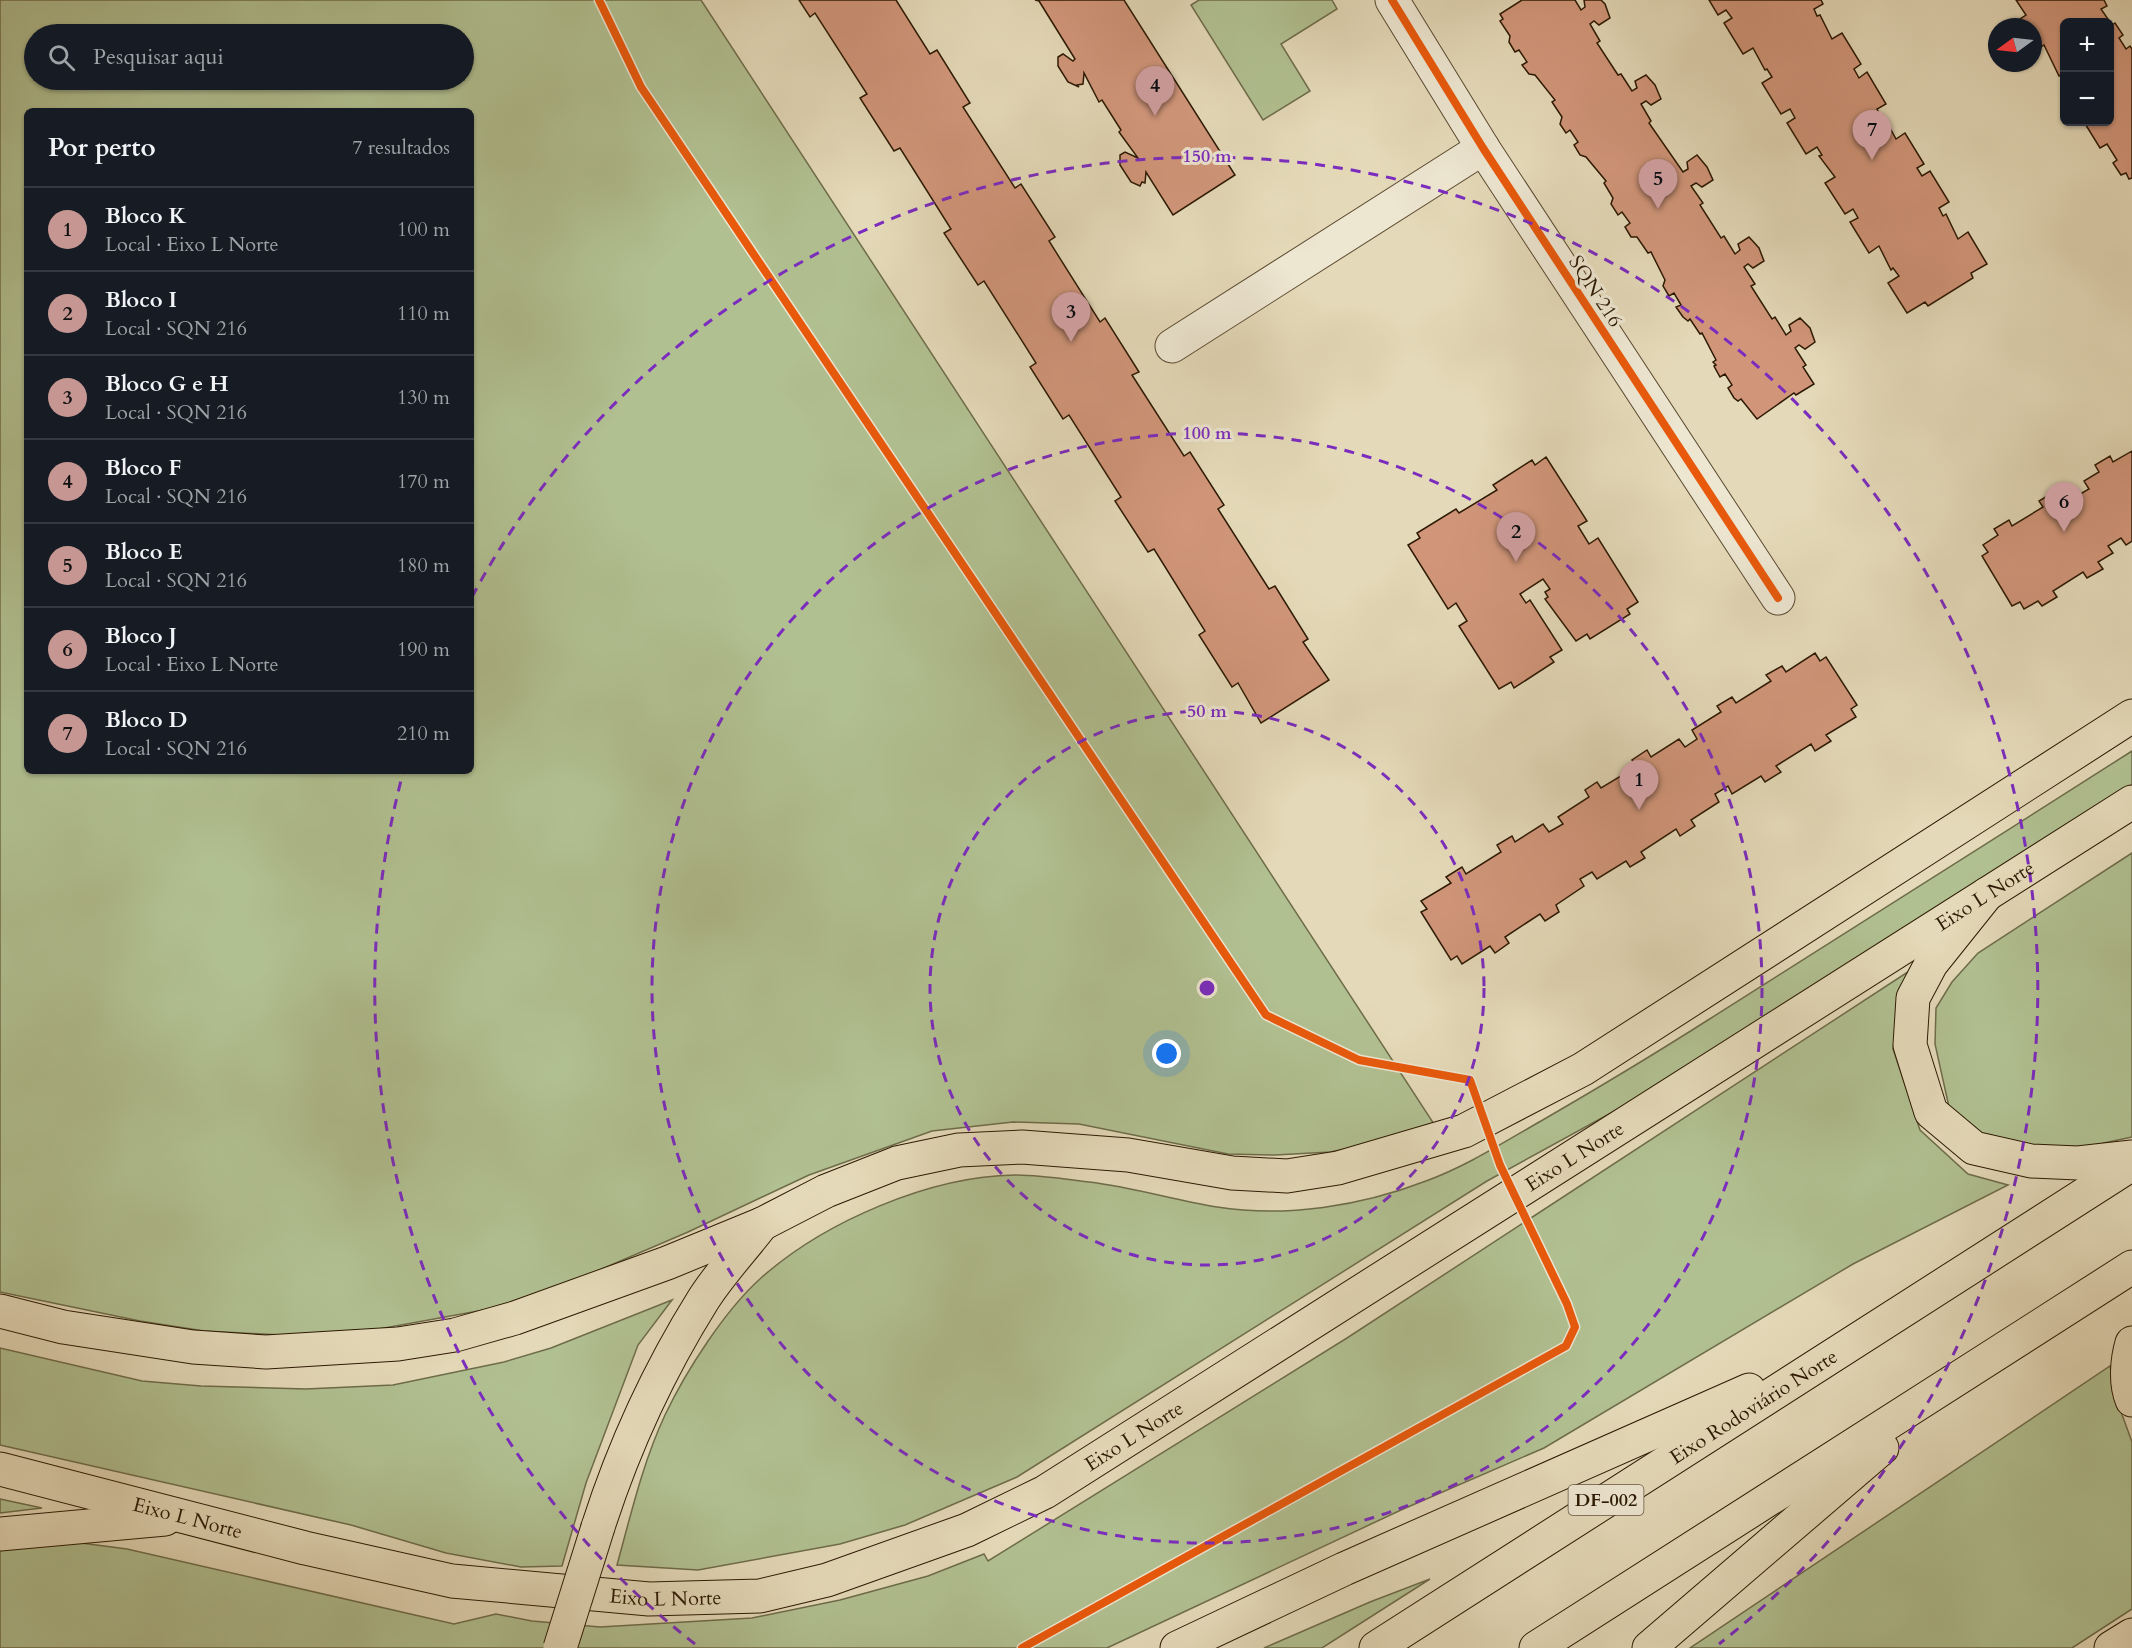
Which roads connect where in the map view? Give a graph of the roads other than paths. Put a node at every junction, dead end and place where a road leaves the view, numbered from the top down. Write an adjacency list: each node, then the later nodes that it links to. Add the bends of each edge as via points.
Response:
1 (1392, 0): 2 (street, SQN 216)
2 (1483, 148): 3 (street); 4 (street, SQN 216)
3 (1172, 346)
4 (1778, 598)
5 (2132, 716): 10 (main road, via 1582,1069 1464,1131 1338,1168 1287,1176 1233,1173 1128,1155 1022,1147 959,1149 897,1163 826,1191)
6 (2132, 802): 7 (main road, Eixo L Norte)
7 (1987, 894): 8 (main road, via 1931,964 1913,998 1910,1045 1931,1112 1974,1148 2031,1161 2078,1163); 18 (main road, Eixo L Norte, via 1045,1492 967,1530 894,1558 760,1596 649,1599 452,1581 305,1548)
8 (2132, 1157)
9 (2132, 1164): 14 (main road, Eixo Rodoviário Norte / DF-002)
10 (762, 1224): 12 (main road, via 515,1318 455,1335 398,1344 266,1352 193,1347 63,1327); 21 (main road, bridge, via 704,1299 645,1402 615,1473)
11 (2132, 1268): 15 (main road)
12 (0, 1311)
13 (2132, 1343): 16 (main road, via 2128,1390)
14 (1836, 1353): 22 (main road, via 1408,1540); 23 (main road, Eixo Rodoviário Norte / DF-002)
15 (1970, 1372): 24 (main road); 25 (main road)
16 (2132, 1400)
17 (0, 1469): 18 (main road, Eixo L Norte)
18 (189, 1516): 19 (main road)
19 (0, 1534)
20 (2132, 1635): 26 (main road)
21 (560, 1648)
22 (1177, 1648)
23 (1376, 1648)
24 (1536, 1648)
25 (1649, 1648)
26 (2111, 1648)

